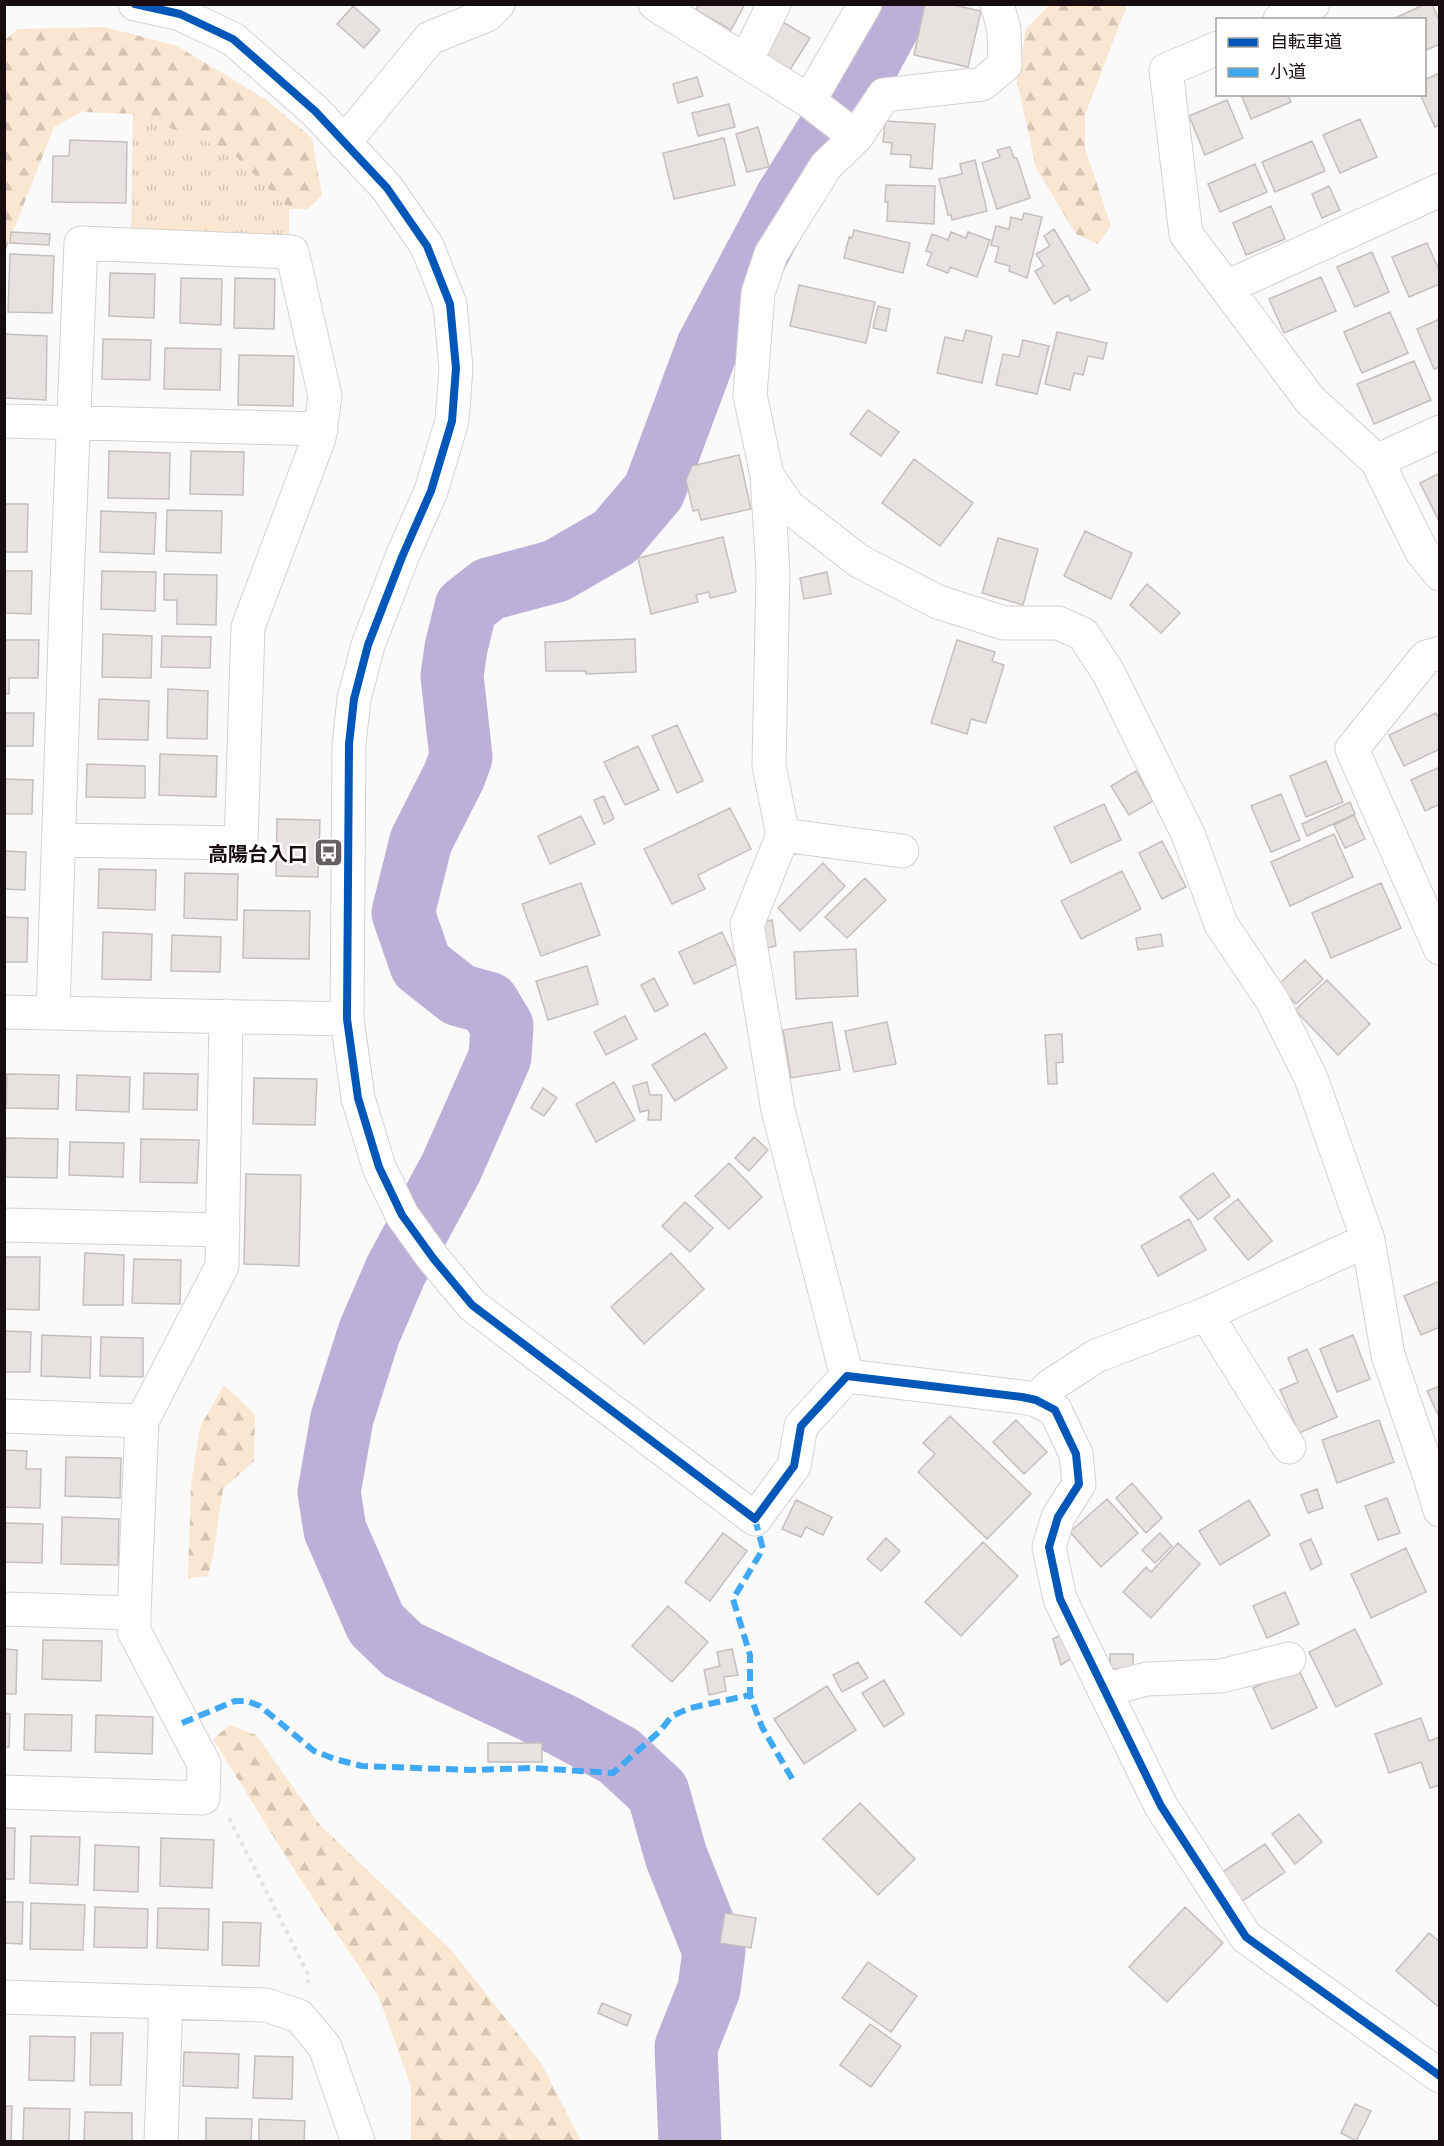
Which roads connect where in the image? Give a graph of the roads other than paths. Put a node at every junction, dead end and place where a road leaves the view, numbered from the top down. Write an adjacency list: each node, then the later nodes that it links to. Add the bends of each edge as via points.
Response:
1 (135, 4): 13 (street, via 180,14 233,39)
2 (498, 4): 13 (street, via 487,15 430,38)
3 (655, 4): 10 (street)
4 (774, 4): 10 (street)
5 (865, 4): 11 (street)
6 (997, 4): 12 (street, via 1004,30 1005,65 982,84 884,94)
7 (1313, 4): 8 (street)
8 (1284, 18)
9 (1216, 49): 15 (street, via 1166,70 1186,234)
10 (746, 61): 11 (street)
11 (813, 104): 12 (street)
12 (851, 133): 21 (street, via 771,254 758,293 750,396)
13 (344, 142): 31 (street, via 387,188 427,246 450,304 456,368 452,421 431,491 372,634 354,699 349,744)
14 (1440, 190): 15 (street)
15 (1227, 287): 20 (street, via 1310,400)
16 (4, 421): 17 (street)
17 (74, 423): 18 (street); 18 (street, via 81,243 292,252 325,396); 25 (street)
18 (321, 429): 25 (street, via 248,627 241,843)
19 (1440, 432): 20 (street)
20 (1377, 461): 22 (street, via 1422,552)
21 (767, 475): 24 (street, via 772,571 769,766); 34 (street, via 788,506 859,561 938,602 1004,623 1058,623 1083,634 1108,672 1188,834 1221,924 1272,1000 1311,1078)
22 (1440, 574)
23 (1440, 653): 27 (street, via 1426,657 1352,749)
24 (783, 835): 26 (street); 36 (street, via 747,925 778,1110)
25 (59, 840): 29 (street)
26 (902, 851)
27 (1440, 948)
28 (4, 1012): 29 (street)
29 (53, 1013): 30 (street)
30 (226, 1016): 31 (street); 33 (street)
31 (347, 1018): 36 (street, via 358,1098 379,1167 402,1215 433,1258 472,1305 755,1519 794,1466 801,1425)
32 (4, 1225): 33 (street)
33 (223, 1230): 39 (street, via 222,1266)
34 (1368, 1240): 35 (street); 41 (street, via 1388,1355)
35 (1206, 1314): 37 (street, via 1096,1356 1050,1386); 40 (street)
36 (847, 1376): 37 (street)
37 (1036, 1400): 46 (street, via 1055,1410 1076,1454 1079,1484 1058,1517 1049,1547 1060,1599)
38 (4, 1416): 39 (street)
39 (142, 1421): 44 (street)
40 (1289, 1447)
41 (1434, 1471): 42 (street)
42 (1440, 1510)
43 (4, 1609): 44 (street)
44 (134, 1614): 47 (street, via 134,1631 204,1764 203,1798)
45 (1289, 1659): 46 (street, via 1221,1676 1148,1679)
46 (1104, 1690): 50 (street, via 1161,1806 1246,1937)
47 (4, 1792)
48 (4, 1997): 49 (street)
49 (166, 2002): 51 (street); 52 (street, via 266,2005 299,2016 325,2047)
50 (1440, 2076)
51 (161, 2142)
52 (358, 2142)

